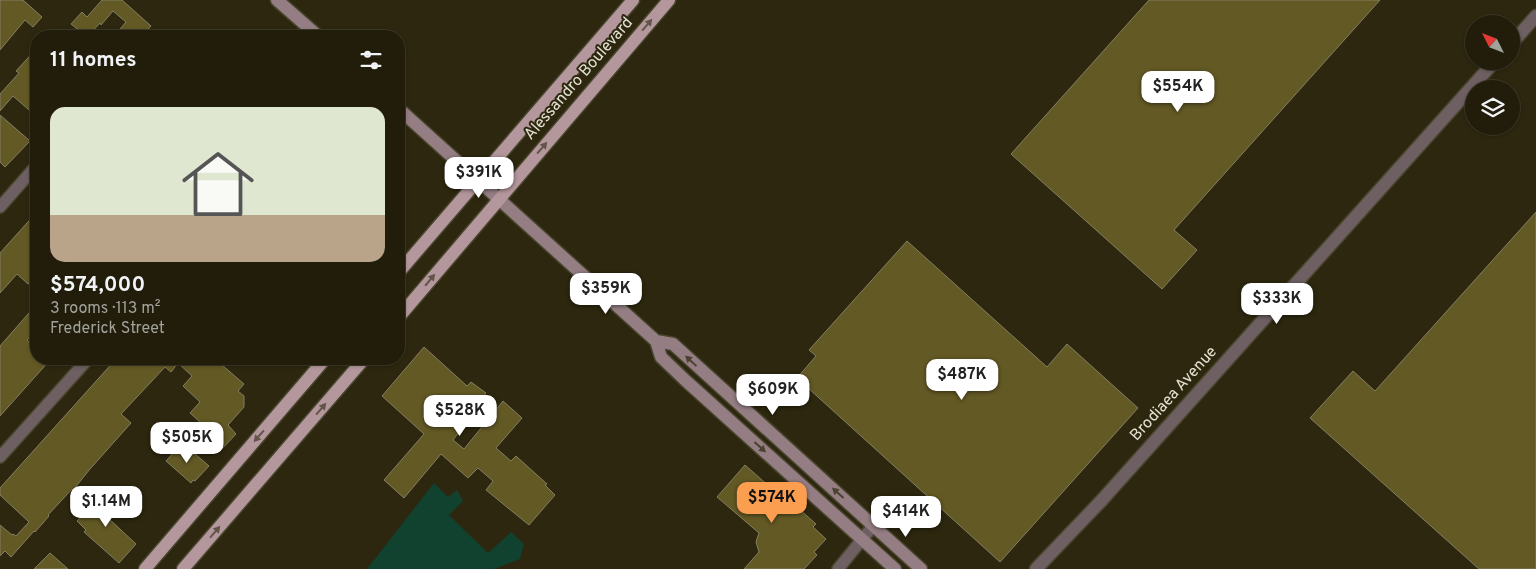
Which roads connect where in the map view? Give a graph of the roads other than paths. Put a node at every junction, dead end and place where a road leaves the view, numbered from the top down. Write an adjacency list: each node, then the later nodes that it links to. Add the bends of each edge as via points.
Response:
1 (277, 0): 5 (main road)
2 (633, 0): 10 (main road, Alessandro Boulevard)
3 (668, 0): 11 (main road, Alessandro Boulevard, one-way to 3)
4 (1536, 16): 6 (street)
5 (311, 30)
6 (1520, 34)
7 (1488, 70): 29 (street, Brodiaea Avenue)
8 (405, 114): 10 (main road)
9 (30, 173): 12 (street)
10 (478, 179): 11 (main road); 13 (main road, Alessandro Boulevard)
11 (498, 198): 14 (main road, Alessandro Boulevard, one-way to 11); 15 (main road)
12 (0, 206)
13 (405, 265)
14 (405, 310)
15 (656, 342): 19 (main road, via 661,357); 20 (main road, one-way to 15, via 673,344)
16 (83, 365): 21 (street)
17 (320, 365): 24 (main road, one-way to 24)
18 (359, 365): 25 (main road, one-way to 18)
19 (685, 380): 20 (main road, via 698,379 766,438 775,444); 23 (main road, one-way to 23)
20 (782, 443): 22 (main road, one-way to 20)
21 (0, 457)
22 (873, 526): 23 (street); 28 (main road)
23 (863, 538): 26 (street); 27 (main road)
24 (145, 569)
25 (183, 569)
26 (838, 569)
27 (896, 569)
28 (921, 569)
29 (1036, 569)

